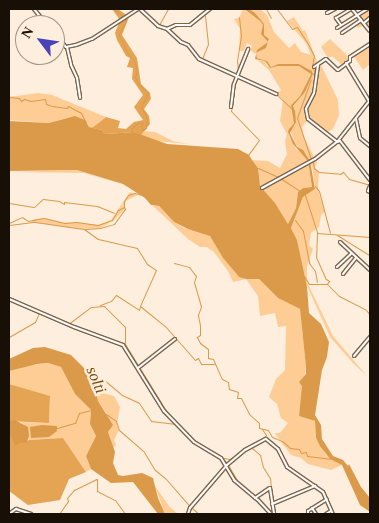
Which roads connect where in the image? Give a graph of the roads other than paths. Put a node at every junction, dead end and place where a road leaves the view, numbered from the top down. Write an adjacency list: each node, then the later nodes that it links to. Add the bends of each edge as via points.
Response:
1 (139, 9): 14 (street, via 158,26); 18 (street, via 92,39)
2 (210, 9): 14 (street, via 190,25 176,25)
3 (335, 9): 7 (street)
4 (352, 9): 8 (street); 12 (street, via 336,18)
5 (367, 9): 6 (street); 8 (street)
6 (370, 12)
7 (328, 13)
8 (358, 15): 10 (street); 12 (street)
9 (370, 18): 11 (street)
10 (361, 20): 11 (street); 16 (street)
11 (364, 23): 15 (street)
12 (341, 25): 13 (street)
13 (337, 28)
14 (168, 29): 23 (street, via 199,59)
15 (370, 31)
16 (342, 33)
17 (370, 44): 20 (street)
18 (67, 47): 25 (street)
19 (248, 49): 23 (street)
20 (346, 63): 21 (street, via 338,70 328,60); 26 (street)
21 (318, 65): 22 (street); 29 (street, via 314,93 306,109 308,119)
22 (314, 67)
23 (239, 76): 24 (street); 27 (street, via 234,84)
24 (276, 94)
25 (80, 98)
26 (370, 100): 28 (street)
27 (232, 107)
28 (356, 120): 29 (street); 30 (street, via 360,138)
29 (337, 142): 31 (street, via 340,141); 33 (street)
30 (370, 146)
31 (370, 180)
32 (370, 186): 34 (street)
33 (262, 188)
34 (370, 192)
35 (340, 242): 36 (street)
36 (351, 254): 37 (street); 38 (street)
37 (356, 258): 39 (street); 40 (street)
38 (337, 267)
39 (370, 270)
40 (343, 274)
41 (9, 299): 45 (street, via 122,344)
42 (370, 337): 44 (street)
43 (174, 339): 45 (street)
44 (354, 356)
45 (138, 368): 46 (street, via 171,418 192,441 220,456)
46 (226, 466): 47 (street, via 245,450 266,439 278,449 287,467); 48 (street, via 234,480); 55 (street)
47 (315, 486): 49 (street); 50 (street)
48 (255, 498): 50 (street, via 269,487); 56 (street)
49 (327, 499): 51 (street); 52 (street)
50 (272, 504): 56 (street)
51 (312, 508): 57 (street); 58 (street)
52 (332, 513): 59 (street)
53 (9, 514): 54 (street, via 16,509)
54 (31, 514)
55 (188, 514)
56 (272, 514)
57 (308, 514)
58 (316, 514)
59 (326, 514)

